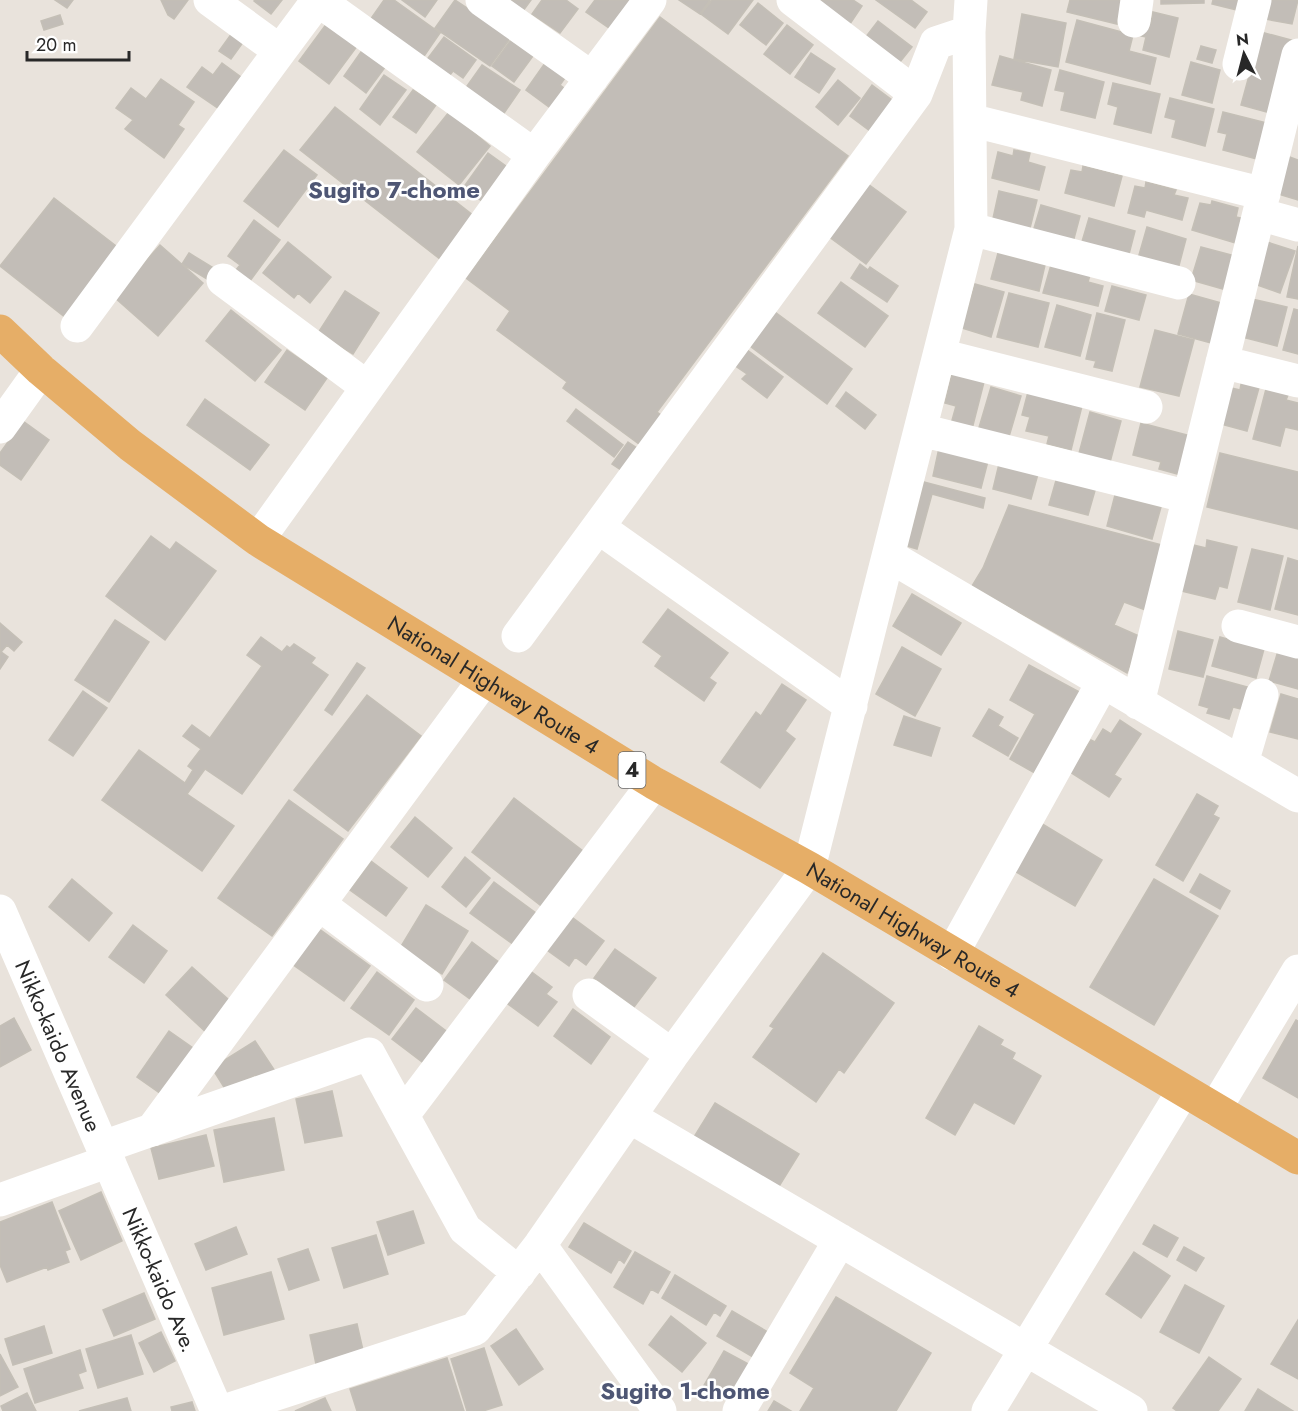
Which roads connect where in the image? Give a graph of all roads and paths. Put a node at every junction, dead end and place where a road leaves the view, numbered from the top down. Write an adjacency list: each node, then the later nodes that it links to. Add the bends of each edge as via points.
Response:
1 (210, 0): 8 (street)
2 (318, 0): 8 (street); 14 (street)
3 (482, 0): 11 (street)
4 (650, 0): 11 (street)
5 (793, 0): 12 (street)
6 (1255, 0): 10 (street)
7 (970, 16): 12 (street, via 936,43); 13 (street)
8 (280, 51): 20 (street)
9 (1297, 63): 15 (street)
10 (1239, 64)
11 (592, 78): 14 (street)
12 (916, 94): 31 (street)
13 (970, 120): 15 (street); 17 (street)
14 (534, 155): 26 (street)
15 (1261, 204): 16 (street); 23 (street)
16 (1298, 225)
17 (971, 229): 19 (street); 22 (street)
18 (223, 280): 26 (street)
19 (1179, 283)
20 (76, 326)
21 (0, 332): 24 (highway, National Highway Route 4 / 4)
22 (940, 355): 27 (street); 29 (street)
23 (1222, 362): 25 (street); 30 (street)
24 (41, 370): 28 (street); 32 (highway, National Highway Route 4 / 4, via 129,445)
25 (1298, 381)
26 (367, 387): 32 (street)
27 (1146, 407)
28 (0, 427)
29 (921, 430): 30 (street); 33 (street)
30 (1189, 497): 40 (street)
31 (598, 527): 35 (street); 41 (street)
32 (258, 540): 37 (highway, National Highway Route 4 / 4)
33 (889, 556): 38 (street); 41 (street)
34 (1238, 626): 36 (street)
35 (518, 636)
36 (1298, 642)
37 (484, 680): 43 (highway, National Highway Route 4 / 4); 46 (street)
38 (1103, 682): 40 (street); 48 (street)
39 (1262, 695): 42 (street)
40 (1138, 703): 42 (street)
41 (850, 706): 45 (street)
42 (1242, 763): 44 (street)
43 (654, 783): 45 (highway, National Highway Route 4 / 4); 55 (street)
44 (1298, 796)
45 (809, 868): 48 (highway, National Highway Route 4 / 4); 52 (street)
46 (319, 904): 50 (street); 57 (street)
47 (0, 911): 58 (street, Nikko-kaido Avenue)
48 (952, 954): 53 (highway, National Highway Route 4 / 4)
49 (1298, 971): 54 (street)
50 (427, 985)
51 (589, 995): 52 (street)
52 (672, 1055): 56 (street)
53 (1184, 1091): 54 (highway, National Highway Route 4 / 4); 64 (street)
54 (1215, 1109): 59 (highway, National Highway Route 4 / 4)
55 (403, 1115): 57 (street, via 369,1054); 63 (street, via 465,1229)
56 (630, 1117): 61 (street); 62 (street)
57 (152, 1130): 58 (street)
58 (106, 1154): 60 (street); 65 (street, Nikko-kaido Ave.)
59 (1298, 1158)
60 (0, 1200)
61 (840, 1240): 64 (street); 68 (street)
62 (540, 1245): 63 (street); 67 (street)
63 (519, 1273): 66 (street, via 475,1329)
64 (1026, 1348): 69 (street); 70 (street)
65 (217, 1411)
66 (224, 1411)
67 (660, 1411)
68 (739, 1411)
69 (988, 1411)
70 (1131, 1411)

